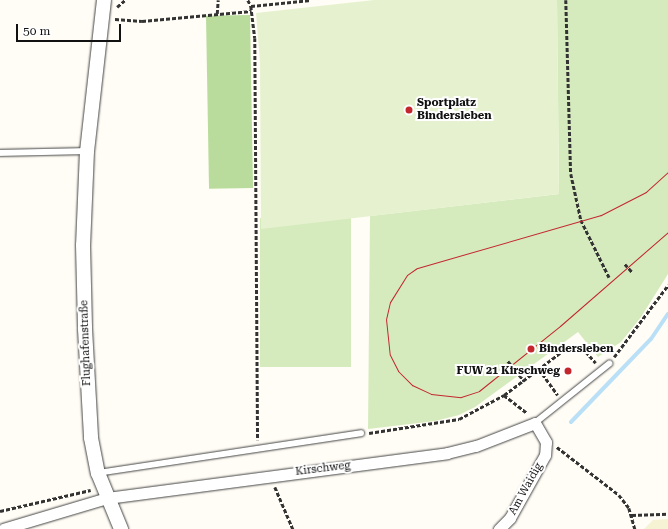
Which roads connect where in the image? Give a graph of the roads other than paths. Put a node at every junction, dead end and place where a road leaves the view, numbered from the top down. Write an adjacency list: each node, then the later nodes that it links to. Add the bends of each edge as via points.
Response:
1 (104, 0): 2 (street, Flughafenstraße)
2 (87, 151): 3 (lane); 7 (street, Flughafenstraße, via 83,245 85,329 89,410)
3 (0, 153)
4 (609, 364): 5 (lane)
5 (535, 423): 8 (street, Kirschweg, via 476,446 447,453); 11 (street, Am Waidig, via 546,442 539,468 510,518)
6 (361, 433): 7 (lane)
7 (98, 473): 8 (street, Flughafenstraße)
8 (108, 498): 9 (street, Kirschweg); 10 (street, Flughafenstraße)
9 (3, 529)
10 (121, 529)
11 (500, 529)

